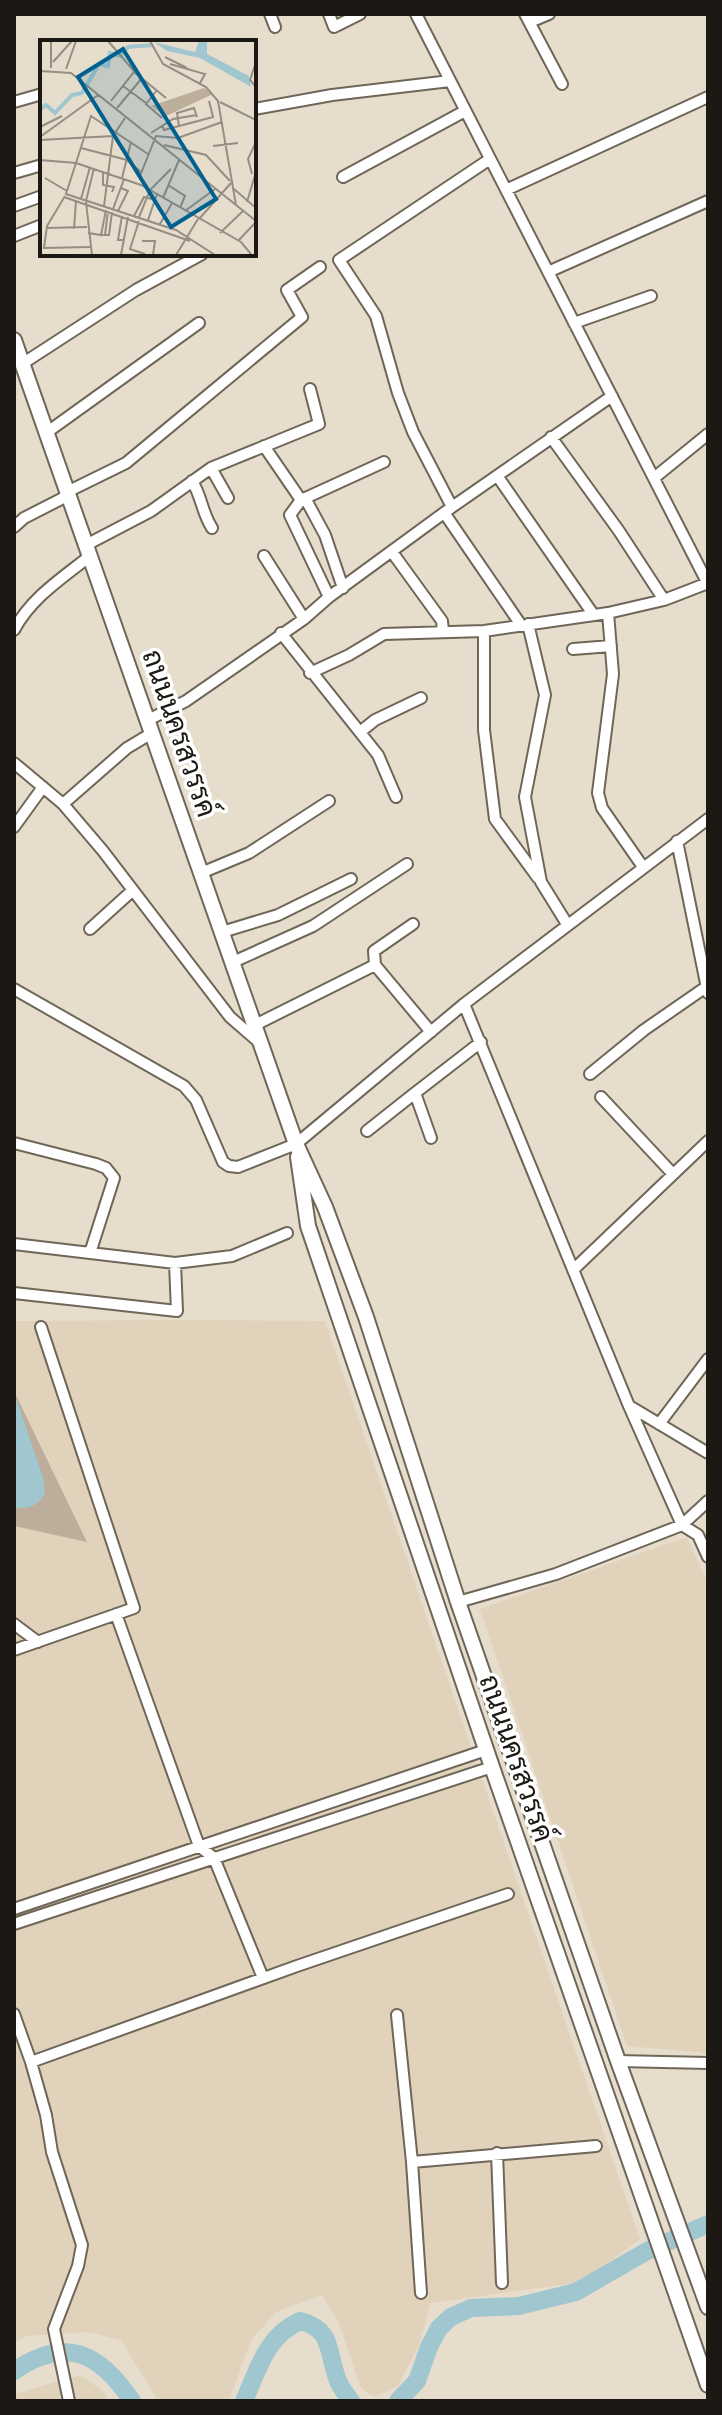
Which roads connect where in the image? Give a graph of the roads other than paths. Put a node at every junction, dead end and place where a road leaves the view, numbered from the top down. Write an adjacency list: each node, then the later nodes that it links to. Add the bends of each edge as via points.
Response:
1 (270, 14): 7 (street)
2 (329, 14): 3 (street, via 334,27)
3 (360, 14)
4 (416, 14): 8 (street)
5 (549, 14): 6 (street)
6 (528, 18): 9 (street)
7 (275, 27)
8 (450, 81): 13 (street); 14 (street)
9 (562, 84)
10 (40, 95): 12 (street)
11 (708, 97): 19 (street)
12 (14, 102)
13 (256, 109)
14 (465, 111): 15 (street); 18 (street)
15 (490, 159): 19 (street); 47 (street, via 339,260 376,316 398,393)
16 (40, 166): 17 (street)
17 (14, 173)
18 (343, 177)
19 (506, 190): 27 (street)
20 (40, 197): 22 (street)
21 (708, 201): 27 (street)
22 (14, 206)
23 (40, 226): 24 (street)
24 (14, 236)
25 (198, 256): 32 (street)
26 (320, 267): 44 (street, via 287,290 302,317 126,463)
27 (548, 272): 30 (street)
28 (651, 296): 30 (street)
29 (199, 323): 35 (street)
30 (574, 323): 34 (street)
31 (14, 340): 32 (main road, ถนนนครสวรรค์)
32 (22, 364): 35 (main road, ถนนนครสวรรค์)
33 (310, 389): 38 (street, via 319,424)
34 (612, 396): 37 (street); 42 (street)
35 (46, 433): 44 (main road, ถนนนครสวรรค์)
36 (708, 434): 42 (street)
37 (551, 437): 41 (street); 56 (street)
38 (264, 446): 40 (street); 46 (street)
39 (384, 462): 46 (street)
40 (211, 468): 43 (street); 45 (street)
41 (498, 477): 47 (street); 58 (street)
42 (654, 478): 53 (street)
43 (192, 481): 49 (street); 50 (street)
44 (68, 493): 48 (street); 50 (main road, ถนนนครสวรรค์)
45 (228, 498)
46 (303, 499): 54 (street, via 325,535); 55 (street, via 290,515)
47 (449, 510): 51 (street); 60 (street)
48 (14, 527)
49 (212, 528)
50 (88, 550): 61 (street, via 43,592); 69 (main road, ถนนนครสวรรค์)
51 (392, 552): 54 (street); 63 (street, via 442,621)
52 (264, 556): 59 (street)
53 (708, 584): 56 (street)
54 (343, 588): 55 (street)
55 (329, 597): 59 (street)
56 (664, 600): 57 (street)
57 (608, 613): 58 (street); 65 (street)
58 (593, 614): 60 (street)
59 (304, 619): 64 (street)
60 (525, 624): 62 (street); 83 (street, via 545,695 525,797)
61 (14, 630)
62 (484, 631): 63 (street); 83 (street, via 484,730 495,819)
63 (443, 632): 67 (street, via 384,634)
64 (281, 633): 67 (street); 69 (street)
65 (611, 646): 66 (street); 80 (street, via 613,674 598,793 602,808)
66 (573, 649)
67 (310, 673): 70 (street)
68 (421, 698): 70 (street)
69 (150, 727): 75 (street); 81 (main road, ถนนนครสวรรค์)
70 (360, 732): 73 (street, via 378,755)
71 (14, 763): 72 (street)
72 (43, 787): 75 (street); 77 (street)
73 (396, 797)
74 (329, 801): 81 (street, via 249,853)
75 (63, 804): 84 (street)
76 (708, 819): 78 (street)
77 (14, 827)
78 (677, 841): 80 (street); 92 (street)
79 (407, 864): 89 (street, via 313,926)
80 (643, 867): 86 (street)
81 (201, 873): 88 (main road, ถนนนครสวรรค์)
82 (351, 879): 88 (street, via 278,915)
83 (541, 882): 86 (street)
84 (133, 890): 87 (street); 97 (street, via 230,1017)
85 (413, 924): 90 (street, via 374,951)
86 (567, 924): 93 (street)
87 (90, 929)
88 (222, 932): 89 (main road, ถนนนครสวรรค์)
89 (233, 962): 94 (main road, ถนนนครสวรรค์)
90 (375, 965): 94 (street); 95 (street)
91 (14, 989): 105 (street, via 184,1086 229,1166)
92 (707, 990): 98 (street, via 644,1030)
93 (464, 1004): 95 (street); 96 (street)
94 (255, 1025): 97 (main road, ถนนนครสวรรค์)
95 (431, 1032): 105 (street)
96 (481, 1042): 99 (street); 113 (street)
97 (261, 1044): 105 (main road, ถนนนครสวรรค์)
98 (590, 1074)
99 (415, 1093): 101 (street); 102 (street)
100 (601, 1097): 106 (street)
101 (367, 1131)
102 (431, 1138)
103 (708, 1141): 106 (street)
104 (14, 1143): 111 (street, via 110,1172 114,1178)
105 (296, 1144): 107 (main road, ถนนนครสวรรค์); 108 (main road, ถนนนครสวรรค์)
106 (672, 1173): 113 (street)
107 (325, 1207): 108 (main road); 123 (main road, ถนนนครสวรรค์)
108 (305, 1213): 128 (main road, ถนนนครสวรรค์)
109 (287, 1233): 112 (street, via 232,1256)
110 (14, 1244): 111 (street)
111 (90, 1253): 112 (street)
112 (175, 1263): 114 (street, via 177,1311)
113 (573, 1270): 117 (street)
114 (14, 1293)
115 (41, 1327): 124 (street, via 134,1608)
116 (708, 1359): 118 (street)
117 (629, 1406): 118 (street); 121 (street)
118 (659, 1424): 119 (street)
119 (708, 1453)
120 (708, 1501): 121 (street)
121 (682, 1525): 122 (street, via 698,1535); 123 (street, via 556,1574)
122 (708, 1557)
123 (458, 1602): 148 (main road, ถนนนครสวรรค์)
124 (116, 1614): 126 (street); 136 (street)
125 (14, 1624): 126 (street)
126 (38, 1642): 127 (street)
127 (14, 1650)
128 (486, 1750): 129 (main road, ถนนนครสวรรค์); 130 (street)
129 (492, 1767): 131 (street); 149 (main road, ถนนนครสวรรค์)
130 (378, 1786): 131 (street); 132 (street)
131 (383, 1802): 133 (street)
132 (323, 1805): 133 (street); 134 (street)
133 (329, 1820): 135 (street)
134 (274, 1821): 135 (street); 136 (street)
135 (280, 1836): 137 (street)
136 (199, 1846): 137 (street); 138 (street)
137 (214, 1858): 140 (street); 147 (street)
138 (152, 1862): 139 (street); 140 (street)
139 (113, 1875): 141 (street); 142 (street)
140 (157, 1877): 141 (street)
141 (118, 1890): 144 (street)
142 (61, 1893): 144 (street); 145 (street)
143 (508, 1894): 147 (street)
144 (65, 1907): 146 (street)
145 (14, 1909)
146 (14, 1924)
147 (263, 1978): 153 (street)
148 (592, 1985): 149 (main road); 152 (main road, ถนนนครสวรรค์)
149 (571, 1992): 161 (main road, ถนนนครสวรรค์)
150 (14, 2014): 153 (street)
151 (397, 2015): 157 (street)
152 (618, 2061): 154 (street); 160 (main road, ถนนนครสวรรค์)
153 (31, 2062): 162 (street, via 82,2245 54,2329)
154 (708, 2063)
155 (596, 2146): 156 (street)
156 (497, 2153): 157 (street); 158 (street)
157 (412, 2162): 159 (street)
158 (502, 2283)
159 (421, 2293)
160 (708, 2307)
161 (708, 2385)
162 (69, 2401)

